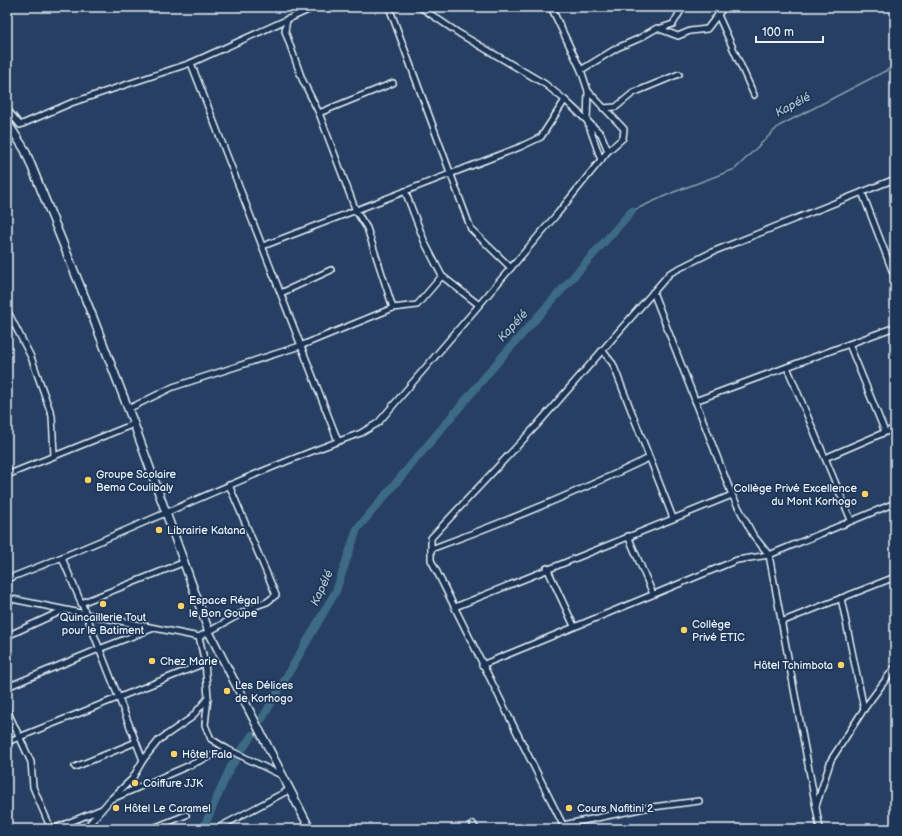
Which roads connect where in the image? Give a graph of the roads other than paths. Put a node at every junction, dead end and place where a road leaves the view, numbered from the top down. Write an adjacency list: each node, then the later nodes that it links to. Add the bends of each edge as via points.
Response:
1 (315, 7): 8 (street)
2 (389, 7): 24 (street)
3 (420, 7): 16 (street, via 460,34 545,84)
4 (551, 7): 11 (street)
5 (680, 7): 9 (street, via 673,24)
6 (724, 7): 7 (street)
7 (718, 15): 9 (street, via 707,29 690,31 678,36); 15 (street)
8 (287, 20): 10 (street); 19 (street, via 284,31 302,79)
9 (660, 29): 11 (street, via 657,28 617,48)
10 (191, 62): 18 (street, via 72,103 20,125); 29 (street)
11 (581, 70): 14 (street)
12 (679, 74): 17 (street, via 634,93 616,107)
13 (393, 83): 19 (street)
14 (588, 91): 17 (street); 20 (street)
15 (754, 95)
16 (565, 100): 20 (street); 24 (street, via 541,137)
17 (603, 108): 22 (street, via 624,129 623,138)
18 (7, 109)
19 (319, 113): 28 (street)
20 (587, 120): 22 (street, via 601,134); 23 (street)
21 (7, 122): 45 (street, via 25,150)
22 (608, 151): 23 (street)
23 (601, 160): 30 (street)
24 (450, 172): 26 (street); 30 (street, via 471,229)
25 (895, 179): 27 (street)
26 (405, 191): 28 (street); 32 (street, via 425,243)
27 (862, 192): 33 (street); 34 (street, via 712,252 670,272)
28 (356, 211): 29 (street); 37 (street, via 367,228)
29 (263, 246): 35 (street)
30 (511, 268): 36 (street)
31 (331, 270): 35 (street)
32 (442, 276): 36 (street); 37 (street, via 417,305)
33 (895, 278)
34 (653, 292): 42 (street); 44 (street)
35 (281, 293): 41 (street)
36 (479, 305): 49 (street, via 378,423)
37 (393, 308): 41 (street)
38 (7, 310): 50 (street, via 31,357 52,416)
39 (895, 327): 40 (street)
40 (850, 344): 43 (street); 48 (street)
41 (300, 346): 45 (street, via 173,387); 49 (street)
42 (602, 350): 51 (street, via 613,364); 61 (street, via 537,425 431,538)
43 (787, 367): 44 (street); 52 (street)
44 (695, 401): 55 (street)
45 (128, 409): 46 (street)
46 (134, 424): 50 (street); 57 (street)
47 (895, 428): 48 (street)
48 (885, 432): 52 (street)
49 (338, 441): 54 (street)
50 (54, 455): 53 (street)
51 (649, 458): 58 (street); 61 (street, via 605,479)
52 (825, 458): 59 (street)
53 (7, 475)
54 (229, 485): 57 (street); 78 (street, via 276,595)
55 (732, 495): 58 (street); 62 (street, via 753,535)
56 (895, 503): 59 (street)
57 (166, 513): 63 (street); 64 (street)
58 (673, 518): 60 (street)
59 (851, 520): 62 (street)
60 (628, 536): 65 (street); 68 (street)
61 (431, 549): 72 (street, via 431,560)
62 (769, 555): 68 (street, via 738,560); 75 (street)
63 (62, 558): 67 (street); 71 (street)
64 (185, 562): 71 (street); 78 (street)
65 (547, 568): 72 (street); 76 (street)
66 (895, 577): 70 (street)
67 (7, 579)
68 (654, 594): 76 (street)
69 (7, 598): 73 (street)
70 (841, 598): 75 (street); 88 (street)
71 (81, 603): 74 (street)
72 (455, 607): 83 (street)
73 (64, 610): 74 (street); 79 (street)
74 (86, 614): 77 (street); 81 (street)
75 (781, 622): 100 (street)
76 (574, 626): 83 (street)
77 (155, 628): 80 (street); 81 (street)
78 (209, 632): 80 (street); 96 (street)
79 (7, 636)
80 (199, 637): 82 (street)
81 (99, 648): 85 (street); 87 (street)
82 (206, 663): 86 (street); 87 (street)
83 (482, 665): 103 (street)
84 (895, 667): 88 (street)
85 (7, 687)
86 (208, 697): 93 (street, via 205,725 211,739); 94 (street, via 191,718 159,740)
87 (118, 698): 90 (street); 92 (street)
88 (864, 709): 100 (street, via 832,760)
89 (7, 710): 90 (street)
90 (19, 737): 91 (street); 104 (street, via 31,762 33,787)
91 (7, 742)
92 (136, 742): 94 (street); 95 (street)
93 (227, 749): 96 (street); 98 (street)
94 (143, 760): 98 (street, via 132,779)
95 (75, 767)
96 (281, 775): 97 (street)
97 (288, 790): 107 (street); 108 (street)
98 (110, 800): 101 (street)
99 (699, 801): 103 (street, via 645,808)
100 (815, 807): 109 (street)
101 (103, 808): 104 (street); 105 (street)
102 (186, 815): 106 (street)
103 (564, 827)
104 (52, 829)
105 (85, 829)
106 (151, 829)
107 (216, 829)
108 (310, 829)
109 (820, 829)

